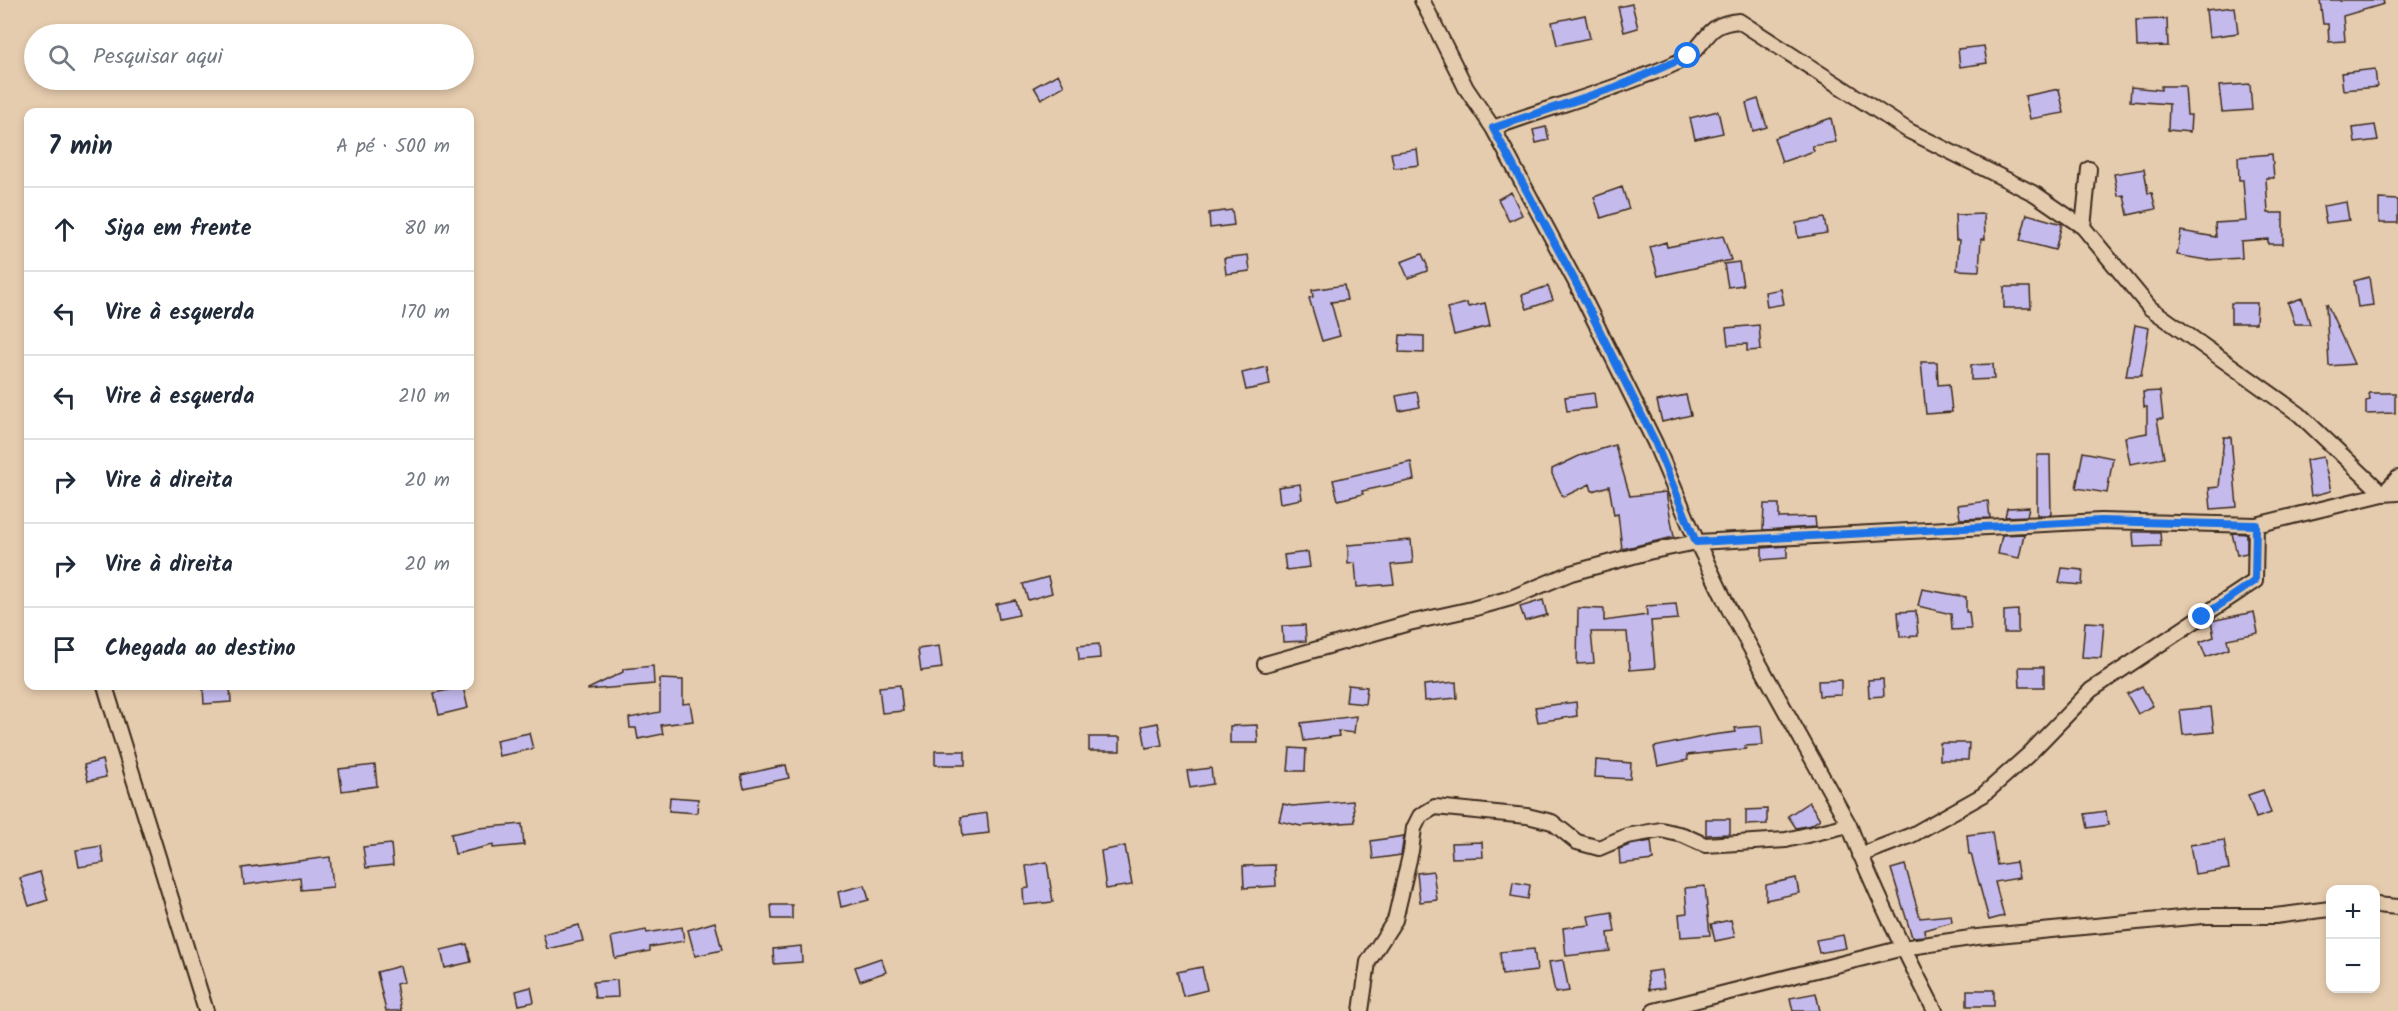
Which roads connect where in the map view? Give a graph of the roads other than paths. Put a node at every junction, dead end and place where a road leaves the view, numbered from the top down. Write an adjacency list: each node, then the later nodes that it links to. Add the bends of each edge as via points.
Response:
1 (1422, 0): 2 (street, via 1466,88)
2 (1493, 128): 4 (street, via 1673,64 1688,56 1723,23 1739,21 1909,131 2036,194); 9 (street, via 1655,442)
3 (2089, 169): 4 (street)
4 (2083, 227): 7 (street, via 2150,308 2299,414)
5 (2398, 478): 7 (street)
6 (2398, 493): 7 (street)
7 (2383, 494): 8 (street)
8 (2256, 525): 9 (street, via 2101,521); 13 (street, via 2255,581 2091,690 1983,795 1912,836)
9 (1696, 542): 10 (street, via 1571,573 1511,598); 12 (street)
10 (1265, 664)
11 (106, 690): 18 (street)
12 (1849, 825): 13 (street); 19 (street, via 1786,840 1705,846 1661,830 1627,836 1599,848 1577,842 1552,822 1435,807 1420,816 1414,828 1395,920 1368,963)
13 (1860, 855): 17 (street)
14 (2380, 905): 15 (street)
15 (2398, 907)
16 (2326, 910): 17 (street, via 2275,916 2178,918)
17 (1903, 948): 20 (street); 21 (street)
18 (206, 1011)
19 (1361, 1011)
20 (1654, 1011)
21 (1935, 1011)

